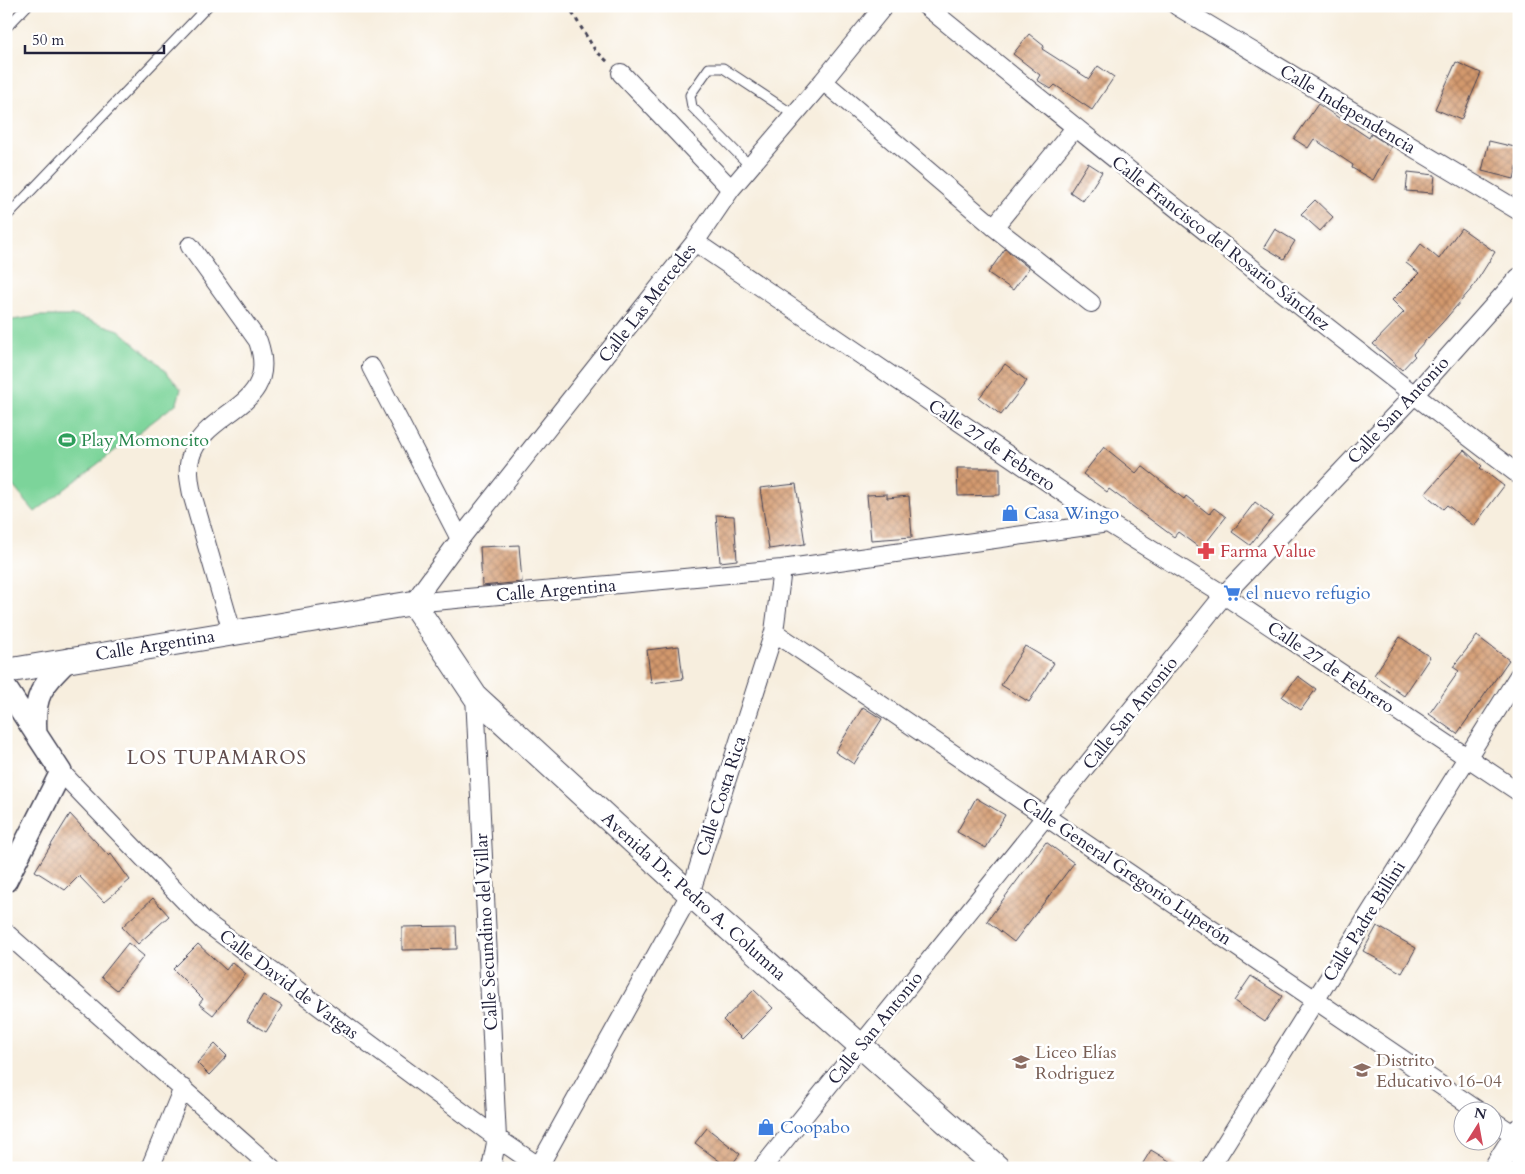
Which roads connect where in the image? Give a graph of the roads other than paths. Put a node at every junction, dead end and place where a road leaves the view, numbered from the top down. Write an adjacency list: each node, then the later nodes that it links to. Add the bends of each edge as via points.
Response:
1 (27, 6): 6 (lane)
2 (208, 6): 14 (lane)
3 (884, 6): 8 (street, Calle Las Mercedes)
4 (926, 6): 10 (street, Calle Francisco del Rosario Sánchez)
5 (1176, 6): 13 (street, Calle Independencia)
6 (6, 28)
7 (621, 73): 12 (street)
8 (823, 81): 9 (street, Calle Las Mercedes); 15 (street)
9 (794, 116): 11 (street, Calle Las Mercedes); 11 (lane, via 723,68 709,68 690,95 692,107)
10 (1075, 128): 15 (street); 21 (street, Calle Francisco del Rosario Sánchez)
11 (750, 166): 12 (street, Calle Las Mercedes)
12 (731, 189): 16 (street, Calle Las Mercedes)
13 (1519, 211)
14 (6, 217)
15 (994, 226): 19 (street)
16 (695, 242): 23 (street, Calle 27 de Febrero); 24 (street, Calle Las Mercedes)
17 (190, 246): 28 (street, via 258,341 263,354 264,371 259,384 197,444 190,459 188,475)
18 (1519, 277): 21 (street, Calle San Antonio)
19 (1091, 303)
20 (372, 367): 24 (street)
21 (1414, 396): 22 (street, Calle Francisco del Rosario Sánchez); 26 (street, Calle San Antonio)
22 (1519, 474)
23 (1108, 523): 25 (street, Calle Argentina); 26 (street, Calle 27 de Febrero)
24 (460, 539): 27 (street, Calle Las Mercedes)
25 (782, 569): 27 (street, Calle Argentina); 29 (street, Calle Costa Rica)
26 (1224, 595): 36 (street, Calle 27 de Febrero); 39 (street, Calle San Antonio)
27 (413, 603): 28 (main road, Calle Argentina); 34 (main road, Avenida Dr. Pedro A. Columna)
28 (232, 632): 30 (main road, Calle Argentina)
29 (774, 632): 39 (street, Calle General Gregorio Luperón); 41 (street, Calle Costa Rica)
30 (69, 659): 31 (main road, Calle Argentina); 35 (street, via 45,683 34,709)
31 (6, 670)
32 (1519, 675): 36 (street, Calle Padre Billini)
33 (6, 688): 35 (street)
34 (474, 696): 41 (main road, Avenida Dr. Pedro A. Columna); 49 (street, Calle Secundino del Villar)
35 (36, 734): 37 (street)
36 (1466, 757): 38 (street, Calle 27 de Febrero); 43 (street, Calle Padre Billini)
37 (61, 772): 40 (street); 49 (street, Calle David de Vargas, via 204,921)
38 (1519, 792)
39 (1047, 816): 43 (street, Calle General Gregorio Luperón); 44 (street, Calle San Antonio)
40 (6, 881)
41 (690, 894): 44 (main road, Avenida Dr. Pedro A. Columna); 50 (street, Calle Costa Rica)
42 (6, 933): 45 (street)
43 (1316, 998): 46 (street, Calle General Gregorio Luperón); 56 (street, Calle Padre Billini)
44 (860, 1045): 54 (street, Calle San Antonio); 55 (main road, Avenida Dr. Pedro A. Columna)
45 (183, 1088): 51 (street); 52 (street)
46 (1466, 1102)
47 (1502, 1126): 48 (street)
48 (1518, 1135): 57 (main road)
49 (497, 1138): 50 (street, Calle David de Vargas); 53 (street, Calle Secundino del Villar)
50 (539, 1167)
51 (150, 1168)
52 (272, 1168)
53 (491, 1168)
54 (762, 1168)
55 (998, 1168)
56 (1210, 1168)
57 (1496, 1168)

